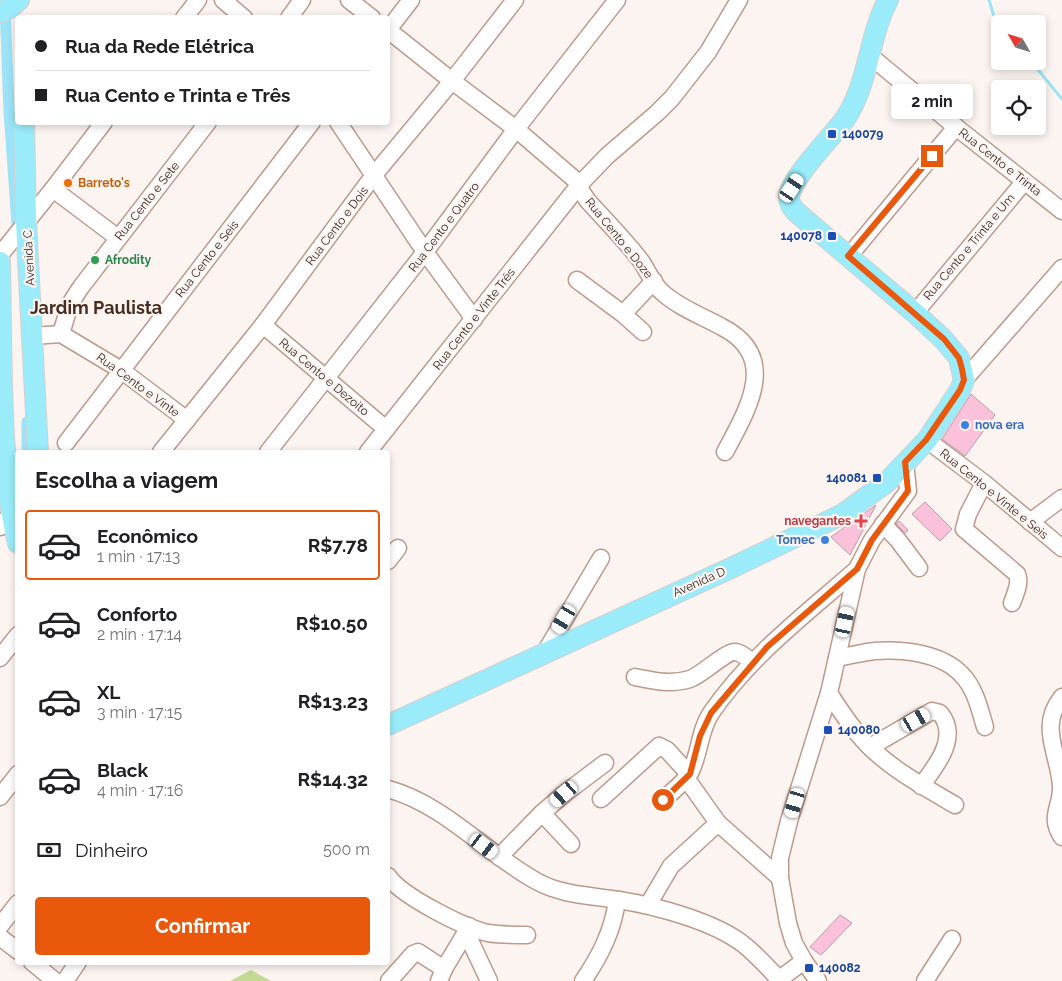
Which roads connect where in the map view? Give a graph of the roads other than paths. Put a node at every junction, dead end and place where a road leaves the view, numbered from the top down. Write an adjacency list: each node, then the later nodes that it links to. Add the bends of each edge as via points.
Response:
1 (198, 0): 10 (street)
2 (223, 0): 11 (street)
3 (302, 0): 12 (street)
4 (349, 0): 13 (street)
5 (411, 0): 14 (street)
6 (515, 0): 17 (street, Rua Cento e Dois)
7 (617, 0): 24 (street, Rua Cento e Quatro)
8 (739, 0): 27 (street, Rua Cento e Vinte Três, via 708,52 672,98)
9 (888, 0): 16 (main road)
10 (186, 15)
11 (240, 15)
12 (291, 15)
13 (368, 15)
14 (390, 27)
15 (390, 32): 17 (street, Rua Cento e Doze)
16 (869, 55): 23 (street, Rua Cento e Trinta); 34 (main road, via 855,104 801,174 789,198 795,211)
17 (452, 81): 24 (street, Rua Cento e Doze); 25 (street, Rua Cento e Dois)
18 (24, 125): 30 (main road, Avenida C)
19 (102, 125): 28 (street)
20 (206, 125): 31 (street, Rua Cento e Sete)
21 (310, 125): 46 (street, Rua Cento e Seis)
22 (340, 125): 25 (street)
23 (956, 127): 26 (street, Rua Cento e Trinta); 34 (street)
24 (516, 129): 27 (street, Rua Cento e Doze); 32 (street, Rua Cento e Quatro)
25 (374, 175): 32 (street); 42 (street, Rua Cento e Dois)
26 (1024, 182): 29 (street, Rua Cento e Trinta); 39 (street, Rua Cento e Trinta e Um)
27 (580, 184): 38 (street, Rua Cento e Doze, via 588,201 637,256); 41 (street, Rua Cento e Vinte Três)
28 (53, 189): 30 (street); 31 (street)
29 (1062, 211)
30 (26, 221): 33 (street); 45 (main road, Avenida C)
31 (118, 238): 44 (street, Rua Cento e Sete, via 70,304)
32 (426, 252): 41 (street); 47 (street, Rua Cento e Quatro)
33 (0, 255)
34 (848, 256): 39 (main road)
35 (0, 262): 49 (main road)
36 (1062, 268): 48 (street)
37 (576, 280): 40 (street)
38 (654, 281): 40 (street); 58 (street, Rua Cento e Doze, via 664,294 723,327 750,350 755,375 752,388)
39 (915, 313): 48 (main road, via 944,339 959,358)
40 (623, 314): 43 (street)
41 (474, 319): 51 (street, Rua Cento e Vinte Três)
42 (263, 325): 47 (street, Rua Cento e Dezoito); 50 (street, Rua Cento e Dois)
43 (643, 332)
44 (61, 334): 45 (street); 46 (street, Rua Cento e Vinte)
45 (33, 336): 54 (main road, Avenida C)
46 (121, 370): 50 (street, Rua Cento e Vinte); 53 (street, Rua Cento e Seis)
47 (326, 380): 51 (street, Rua Cento e Dezoito); 56 (street, Rua Cento e Quatro)
48 (964, 380): 52 (main road, Avenida D)
49 (1, 395): 62 (main road)
50 (187, 420): 55 (street, Rua Cento e Dois)
51 (386, 429): 57 (street, Rua Cento e Vinte Três)
52 (926, 440): 59 (main road, Avenida D); 60 (street, Rua Cento e Vinte e Seis)
53 (66, 443)
54 (38, 450)
55 (163, 450)
56 (270, 450)
57 (370, 450)
58 (725, 452)
59 (905, 462): 64 (street, via 908,491); 72 (main road, Avenida D, via 887,482 843,514)
60 (984, 483): 63 (street, Rua Cento e Vinte e Seis); 70 (street, via 964,529 1017,574 1019,578)
61 (1062, 498): 63 (street)
62 (5, 520): 65 (main road)
63 (1030, 522): 66 (street, Rua Cento e Vinte e Seis)
64 (883, 524): 68 (street); 69 (street)
65 (15, 538)
66 (1062, 548)
67 (600, 558): 72 (street)
68 (919, 568)
69 (857, 569): 74 (street); 75 (street)
70 (1012, 603)
71 (15, 639): 73 (street)
72 (544, 654): 79 (main road, Avenida D)
73 (0, 658)
74 (837, 658): 77 (street); 80 (street, via 893,651 929,656 947,664 968,683)
75 (753, 662): 76 (street, via 737,652 730,652 703,672 684,681 672,683); 83 (street, via 711,713)
76 (635, 677)
77 (829, 693): 81 (street); 96 (street, via 789,821 780,858)
78 (1062, 697): 93 (street, via 1055,705 1050,730 1062,788 1055,820)
79 (390, 724)
80 (985, 727)
81 (870, 747): 85 (street); 85 (street, via 932,711 940,713 946,722 946,745)
82 (605, 763): 91 (street)
83 (688, 776): 88 (street, via 667,750 659,746); 89 (street); 92 (street)
84 (15, 778): 87 (street)
85 (922, 786): 90 (street)
86 (390, 790): 95 (street, via 417,800 440,814)
87 (0, 797)
88 (601, 799)
89 (663, 800)
90 (955, 805)
91 (542, 814): 94 (street); 95 (street)
92 (718, 823): 96 (street); 99 (street, via 671,866)
93 (1062, 837)
94 (570, 844)
95 (499, 857): 98 (street, via 540,883 589,897)
96 (780, 878): 107 (street, via 788,923)
97 (390, 880): 102 (street, via 420,903)
98 (617, 900): 99 (street); 116 (street, via 609,935)
99 (648, 906): 111 (street, via 670,911 722,932 743,944)
100 (15, 907): 101 (street)
101 (0, 926)
102 (467, 929): 103 (street); 110 (street); 115 (street)
103 (527, 935)
104 (0, 937): 106 (street)
105 (952, 939): 118 (street)
106 (15, 949)
107 (804, 961): 111 (street); 117 (street)
108 (36, 965): 112 (street)
109 (76, 965): 113 (street)
110 (441, 975): 114 (street, via 418,952)
111 (779, 980)
112 (55, 981)
113 (65, 981)
114 (389, 981)
115 (488, 981)
116 (583, 981)
117 (818, 981)
118 (925, 981)

